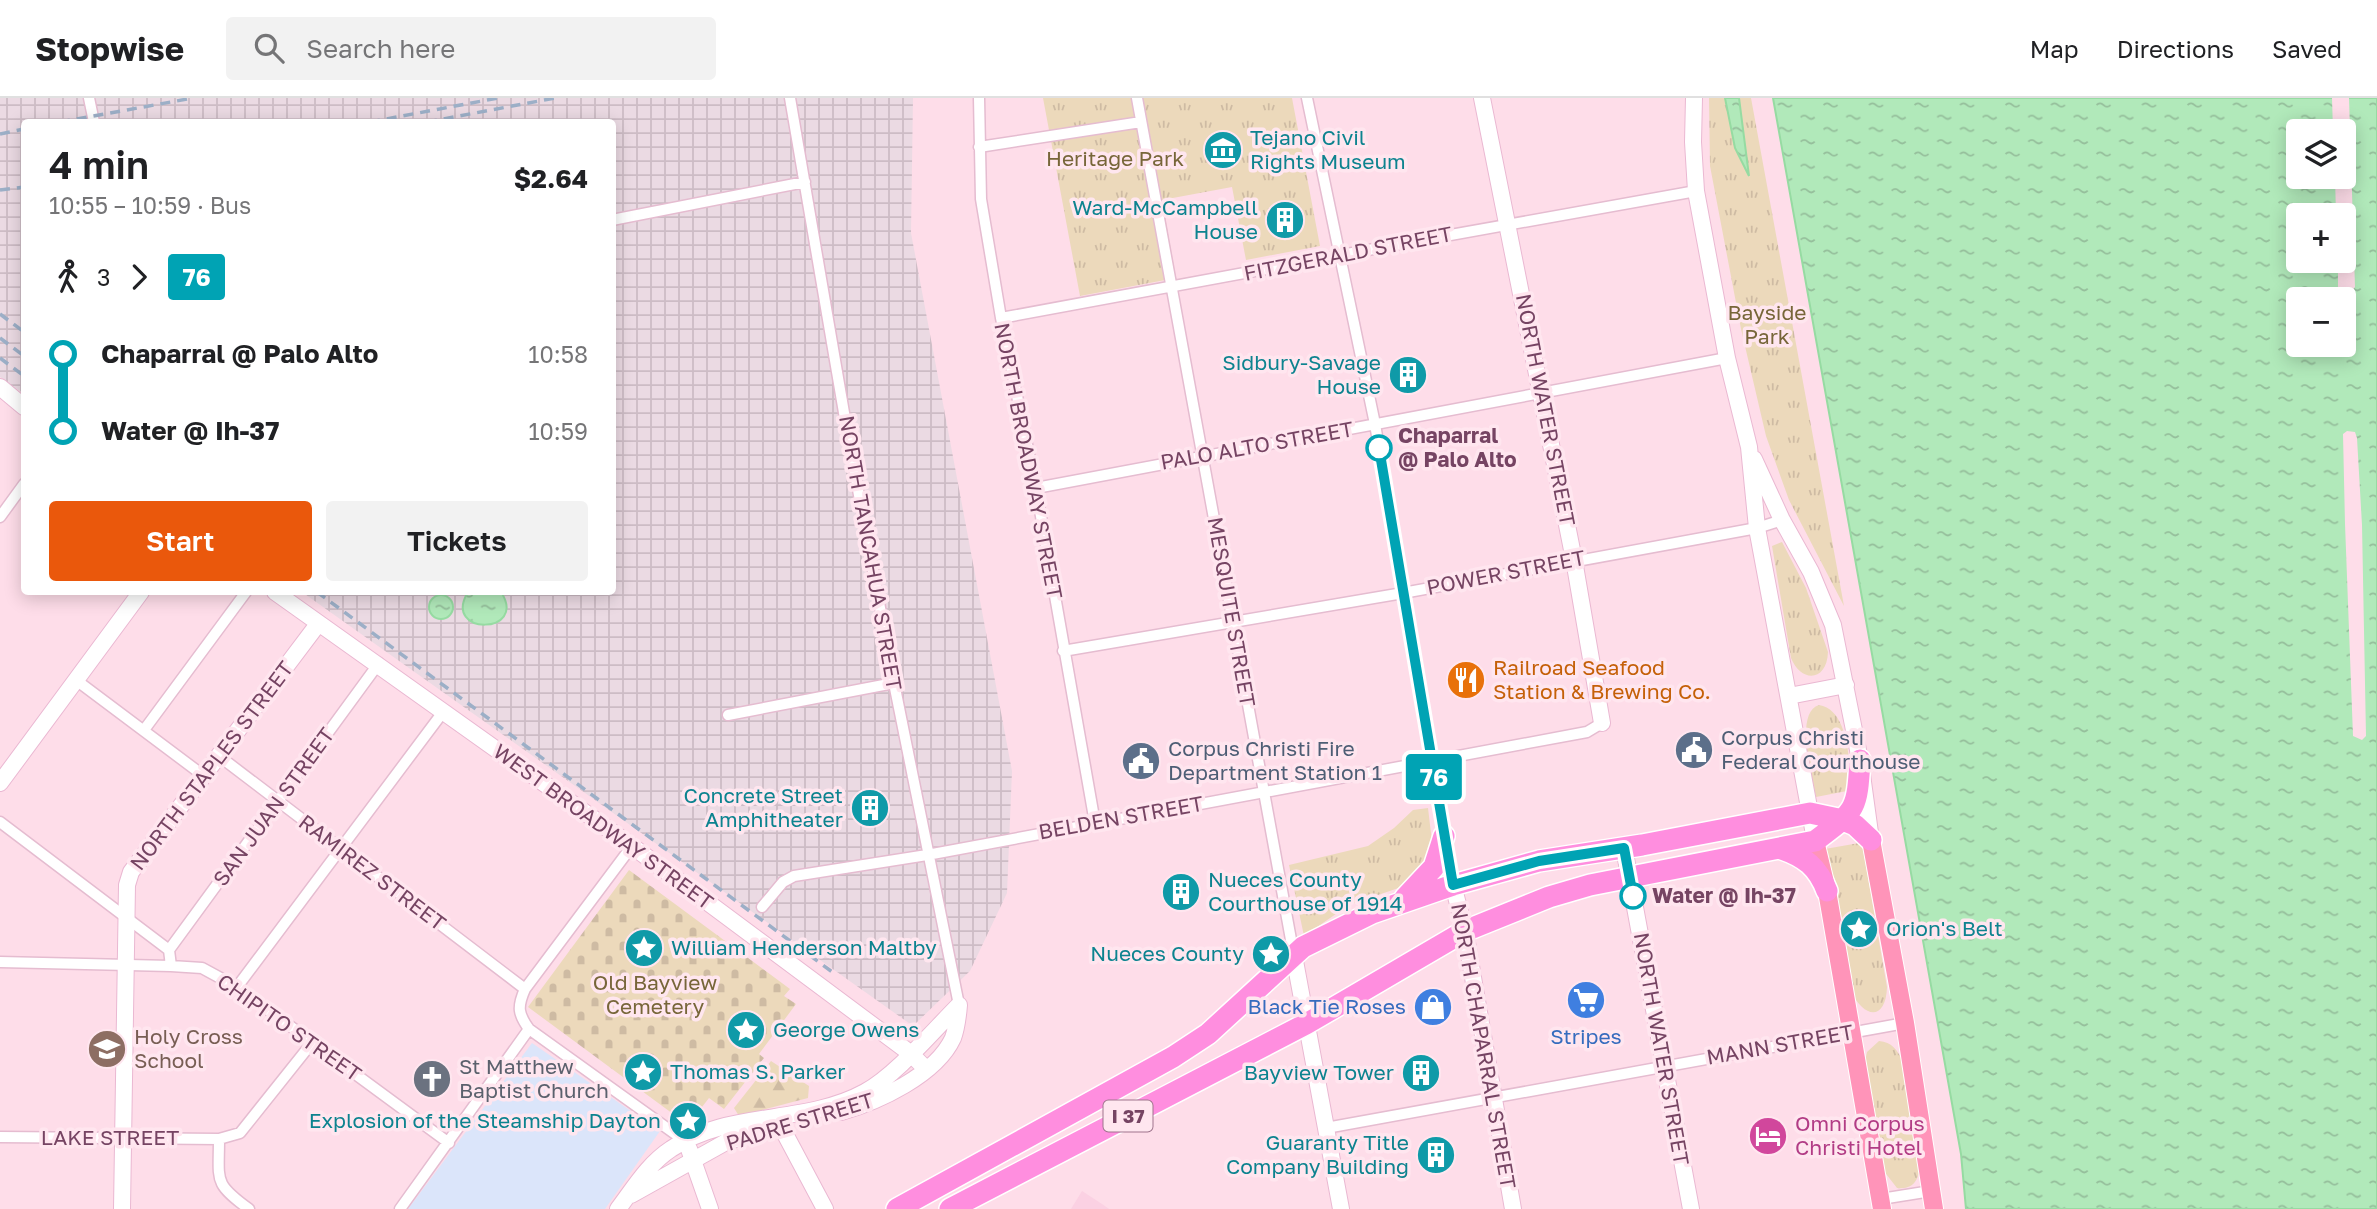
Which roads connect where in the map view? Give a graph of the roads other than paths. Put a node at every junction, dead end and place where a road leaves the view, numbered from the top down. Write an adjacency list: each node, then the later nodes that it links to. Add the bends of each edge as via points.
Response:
1 (89, 98): 8 (street)
2 (790, 98): 11 (street, NORTH TANCAHUA STREET)
3 (979, 98): 10 (street, NORTH BROADWAY STREET)
4 (1137, 98): 9 (street, MESQUITE STREET)
5 (1307, 98): 15 (street, NORTH CHAPARRAL STREET)
6 (1482, 98): 14 (street, NORTH WATER STREET)
7 (1695, 98): 12 (street)
8 (93, 119)
9 (1141, 122): 10 (street); 16 (street, MESQUITE STREET)
10 (979, 148): 17 (street, NORTH BROADWAY STREET, via 981,199)
11 (805, 183): 13 (street); 40 (street, NORTH TANCAHUA STREET)
12 (1696, 191): 14 (street, FITZGERALD STREET); 18 (street)
13 (616, 219)
14 (1509, 224): 15 (street, FITZGERALD STREET); 20 (street, NORTH WATER STREET)
15 (1338, 256): 16 (street, FITZGERALD STREET); 22 (street, NORTH CHAPARRAL STREET)
16 (1171, 287): 17 (street, FITZGERALD STREET); 24 (street, MESQUITE STREET)
17 (1001, 318): 26 (street, NORTH BROADWAY STREET)
18 (1727, 358): 20 (street, PALO ALTO STREET); 23 (street)
19 (0, 387): 21 (street)
20 (1541, 394): 22 (street, PALO ALTO STREET); 30 (street, NORTH WATER STREET)
21 (21, 404)
22 (1375, 424): 24 (street, PALO ALTO STREET); 31 (street, NORTH CHAPARRAL STREET)
23 (1749, 447): 28 (street); 29 (street)
24 (1203, 455): 26 (street, PALO ALTO STREET); 35 (street, MESQUITE STREET)
25 (21, 488): 27 (street)
26 (1036, 488): 37 (street, NORTH BROADWAY STREET)
27 (0, 517)
28 (1782, 520): 29 (street, POWER STREET); 41 (street, via 1833,625)
29 (1757, 528): 30 (street, POWER STREET); 42 (street)
30 (1574, 560): 31 (street, POWER STREET); 45 (street, NORTH WATER STREET)
31 (1402, 593): 35 (street, POWER STREET); 48 (street, NORTH CHAPARRAL STREET)
32 (139, 595): 39 (street)
33 (244, 595): 46 (street)
34 (279, 595): 36 (street, WEST BROADWAY STREET)
35 (1232, 622): 37 (street, POWER STREET); 52 (street, MESQUITE STREET)
36 (318, 624): 38 (street, WEST BROADWAY STREET); 47 (street, NORTH STAPLES STREET)
37 (1063, 651): 57 (street, NORTH BROADWAY STREET)
38 (379, 663): 43 (street, WEST BROADWAY STREET); 53 (street, SAN JUAN STREET)
39 (76, 680): 46 (street); 51 (street)
40 (894, 683): 44 (street); 65 (street, NORTH TANCAHUA STREET)
41 (1846, 685): 42 (street); 49 (street)
42 (1789, 696): 54 (street)
43 (443, 712): 61 (street, WEST BROADWAY STREET); 64 (street)
44 (728, 715)
45 (1602, 723): 48 (street, BELDEN STREET, via 1587,732)
46 (144, 730): 50 (street)
47 (219, 756): 50 (street, NORTH STAPLES STREET); 53 (street, RAMIREZ STREET)
48 (1431, 760): 52 (street, BELDEN STREET); 58 (street, NORTH CHAPARRAL STREET)
49 (1860, 760): 55 (highway, via 1858,794 1854,808); 59 (street)
50 (204, 776): 71 (street, NORTH STAPLES STREET, via 131,872)
51 (0, 783)
52 (1264, 792): 57 (street, BELDEN STREET); 74 (street, MESQUITE STREET)
53 (279, 802): 64 (street, RAMIREZ STREET); 73 (street, SAN JUAN STREET)
54 (1810, 813): 55 (highway); 60 (street); 62 (highway)
55 (1843, 820): 59 (highway); 60 (highway)
56 (0, 822): 71 (street)
57 (1095, 823): 65 (street, BELDEN STREET)
58 (1444, 836): 67 (street, NORTH CHAPARRAL STREET); 69 (highway, via 1434,867)
59 (1871, 841): 81 (main road)
60 (1816, 843): 63 (highway); 68 (main road)
61 (632, 846): 79 (street); 86 (street, WEST BROADWAY STREET)
62 (1624, 848): 66 (street, NORTH WATER STREET); 67 (highway, via 1539,861)
63 (1782, 849): 66 (highway); 68 (highway, via 1813,865)
64 (340, 850): 78 (street); 79 (street, RAMIREZ STREET)
65 (927, 855): 70 (street, BELDEN STREET, via 794,876); 80 (street, NORTH TANCAHUA STREET)
66 (1630, 878): 72 (highway, via 1549,897); 87 (street, NORTH WATER STREET)
67 (1453, 885): 69 (highway); 72 (street, NORTH CHAPARRAL STREET)
68 (1827, 891): 84 (main road)
69 (1401, 903): 74 (highway, via 1371,913)
70 (762, 907)
71 (127, 916): 73 (street); 76 (street, NORTH STAPLES STREET)
72 (1465, 931): 82 (highway); 89 (street, NORTH CHAPARRAL STREET)
73 (169, 950): 77 (street)
74 (1297, 954): 82 (street, MESQUITE STREET); 106 (highway, I 37, via 1208,1034 1173,1057)
75 (0, 962): 76 (street, CHIPITO STREET)
76 (127, 964): 77 (street, CHIPITO STREET); 93 (street, NORTH STAPLES STREET)
77 (170, 966): 78 (street, CHIPITO STREET, via 202,968)
78 (237, 987): 85 (street, CHIPITO STREET)
79 (525, 989): 83 (street, via 519,1015)
80 (959, 1006): 86 (street, PADRE STREET); 88 (street, PADRE STREET, via 952,1041)
81 (1905, 1023): 84 (street, MANN STREET); 98 (main road)
82 (1306, 1024): 91 (street, MESQUITE STREET); 107 (highway, I 37)
83 (529, 1029): 95 (street); 96 (street)
84 (1850, 1032): 87 (street, MANN STREET); 101 (main road)
85 (311, 1044): 94 (street, via 240,1133); 96 (street, CHIPITO STREET)
86 (910, 1053): 88 (street, WEST BROADWAY STREET); 90 (street, PADRE STREET, via 864,1093)
87 (1663, 1066): 89 (street, MANN STREET); 110 (street, NORTH WATER STREET)
88 (926, 1069): 90 (street, PADRE STREET, via 871,1102 828,1116)
89 (1493, 1097): 91 (street, MANN STREET); 109 (street, NORTH CHAPARRAL STREET)
90 (779, 1121): 95 (street, PADRE STREET, via 717,1128); 97 (street, PADRE STREET); 99 (street)
91 (1325, 1128): 108 (street, MESQUITE STREET)
92 (0, 1137): 93 (street, LAKE STREET)
93 (123, 1137): 94 (street, LAKE STREET); 102 (street, NORTH STAPLES STREET)
94 (219, 1139): 103 (street, via 219,1178 225,1192)
95 (685, 1141): 97 (street); 100 (street, PADRE STREET, via 656,1160)
96 (449, 1143): 104 (street)
97 (694, 1158): 100 (street, PADRE STREET); 105 (street)
98 (1933, 1200): 101 (street)
99 (822, 1203)
100 (622, 1204)
101 (1882, 1204)
102 (122, 1209)
103 (249, 1209)
104 (400, 1209)
105 (710, 1209)
106 (897, 1209)
107 (950, 1209)
108 (1341, 1209)
109 (1513, 1209)
110 (1691, 1209)

